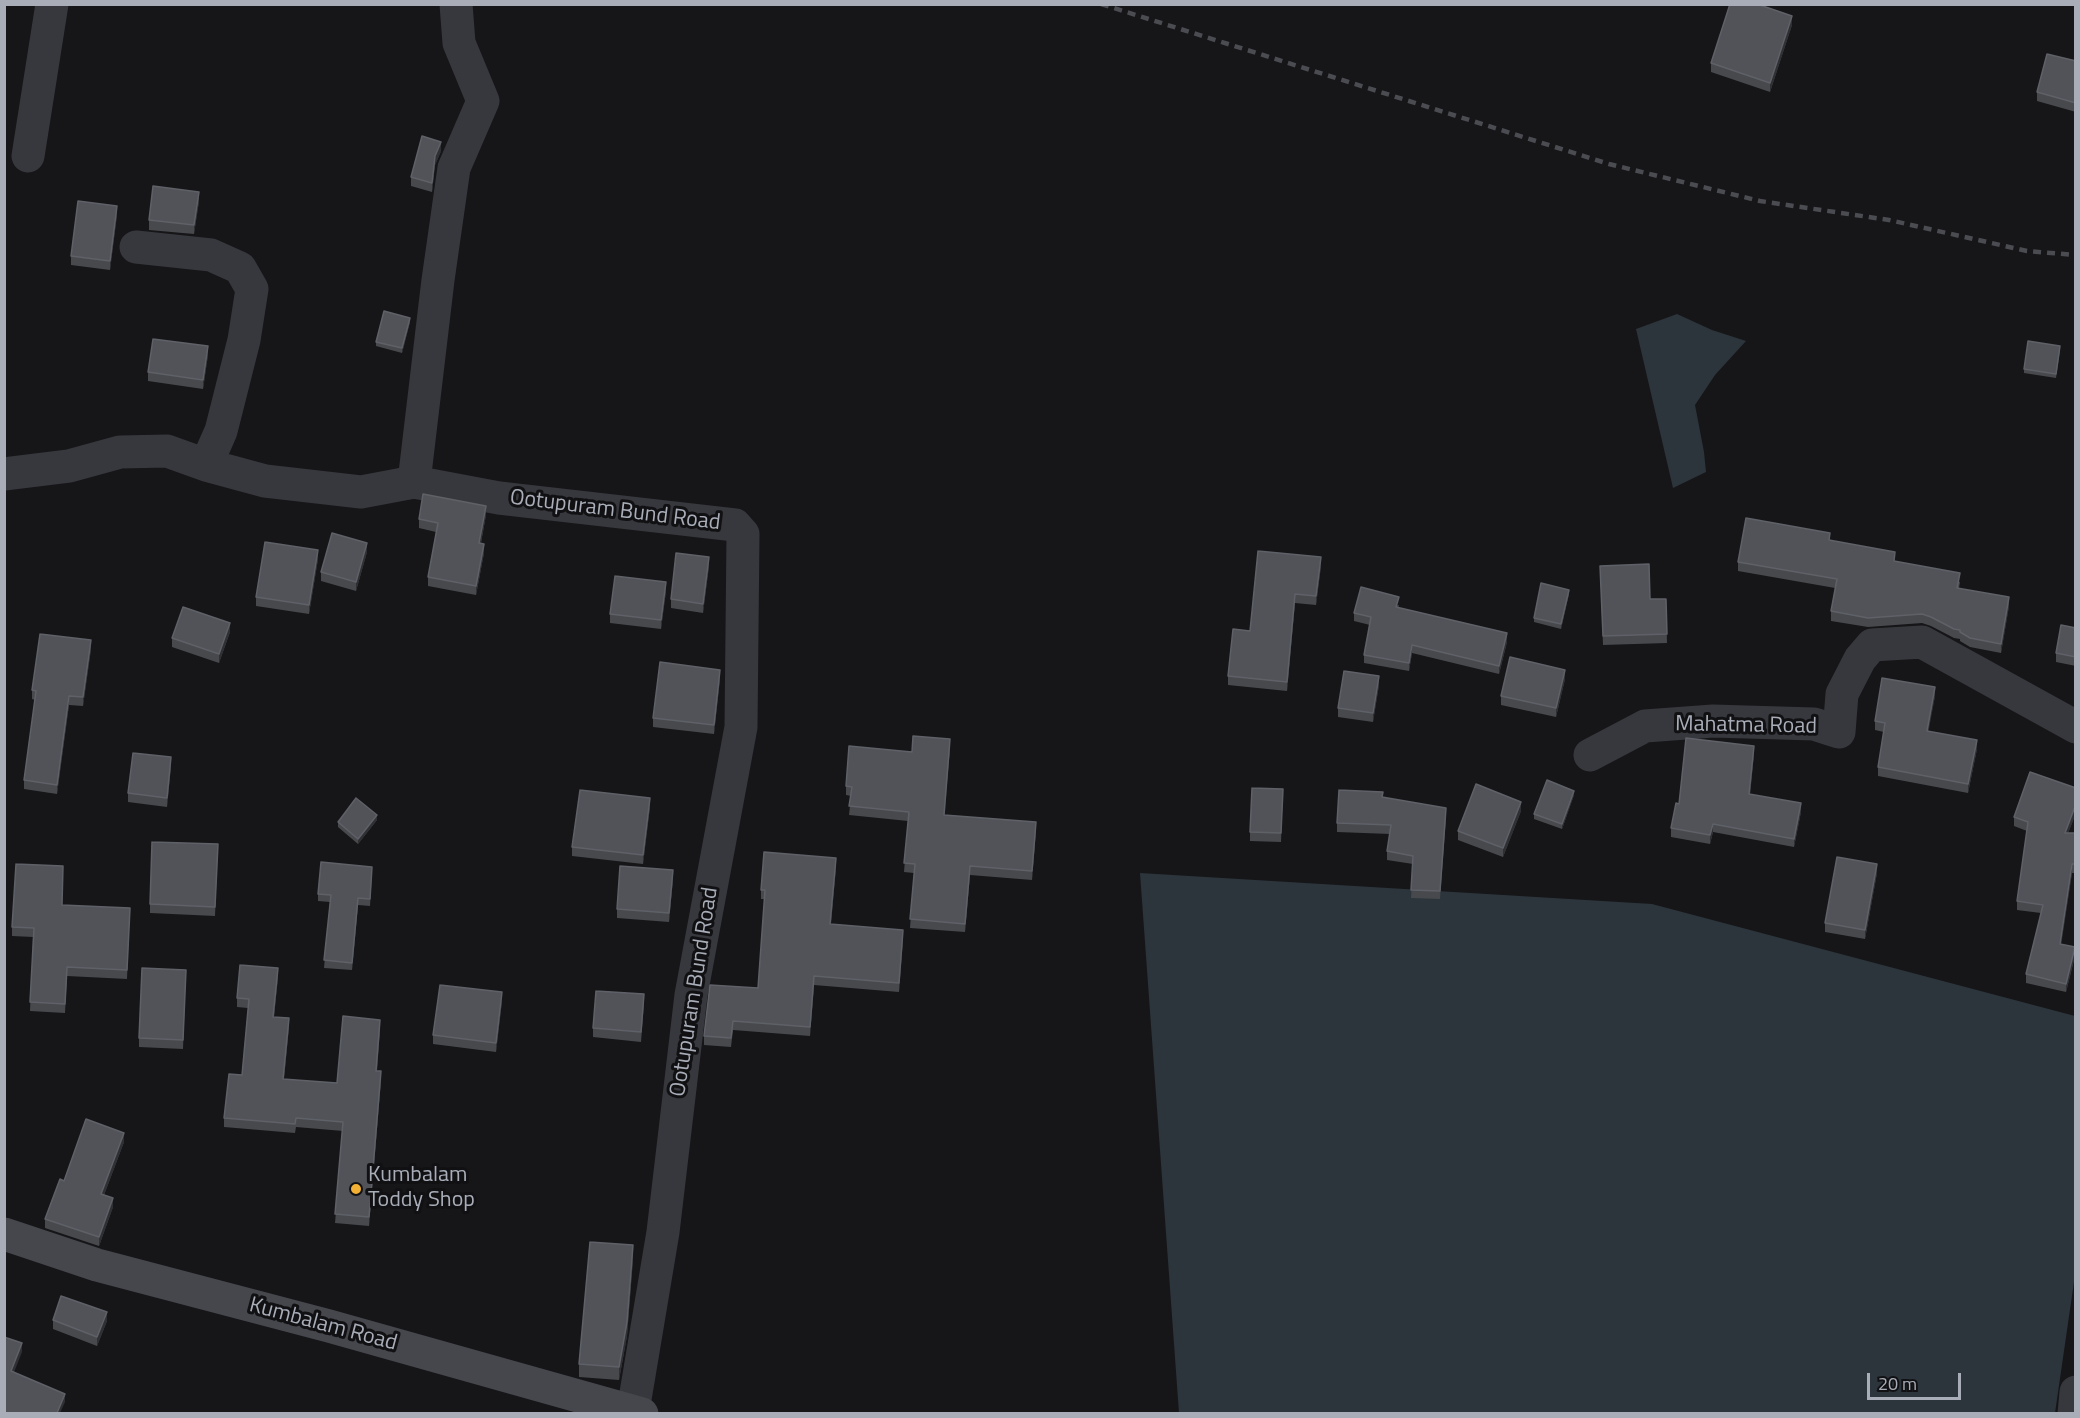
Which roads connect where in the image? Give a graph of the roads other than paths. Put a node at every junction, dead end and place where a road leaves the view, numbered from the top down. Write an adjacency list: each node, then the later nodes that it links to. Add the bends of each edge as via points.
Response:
1 (52, 4): 3 (street)
2 (456, 4): 7 (street, via 459,43 483,101 454,168)
3 (28, 156)
4 (136, 247): 5 (street, via 211,255 240,268 252,289 244,340 221,431)
5 (206, 465): 6 (street, via 167,451 120,452 69,466); 7 (street, via 265,481 361,492)
6 (4, 474)
7 (414, 482): 12 (street, Ootupuram Bund Road, via 499,498 735,525 742,534 741,727 691,995)
8 (2076, 727): 9 (street, Mahatma Road, via 1922,642 1872,645 1842,694 1839,732 1814,724 1713,721 1645,726)
9 (1590, 755)
10 (4, 1234): 12 (main road, Kumbalam Road, via 97,1265)
11 (2076, 1392): 13 (street)
12 (638, 1412)
13 (2074, 1413)

